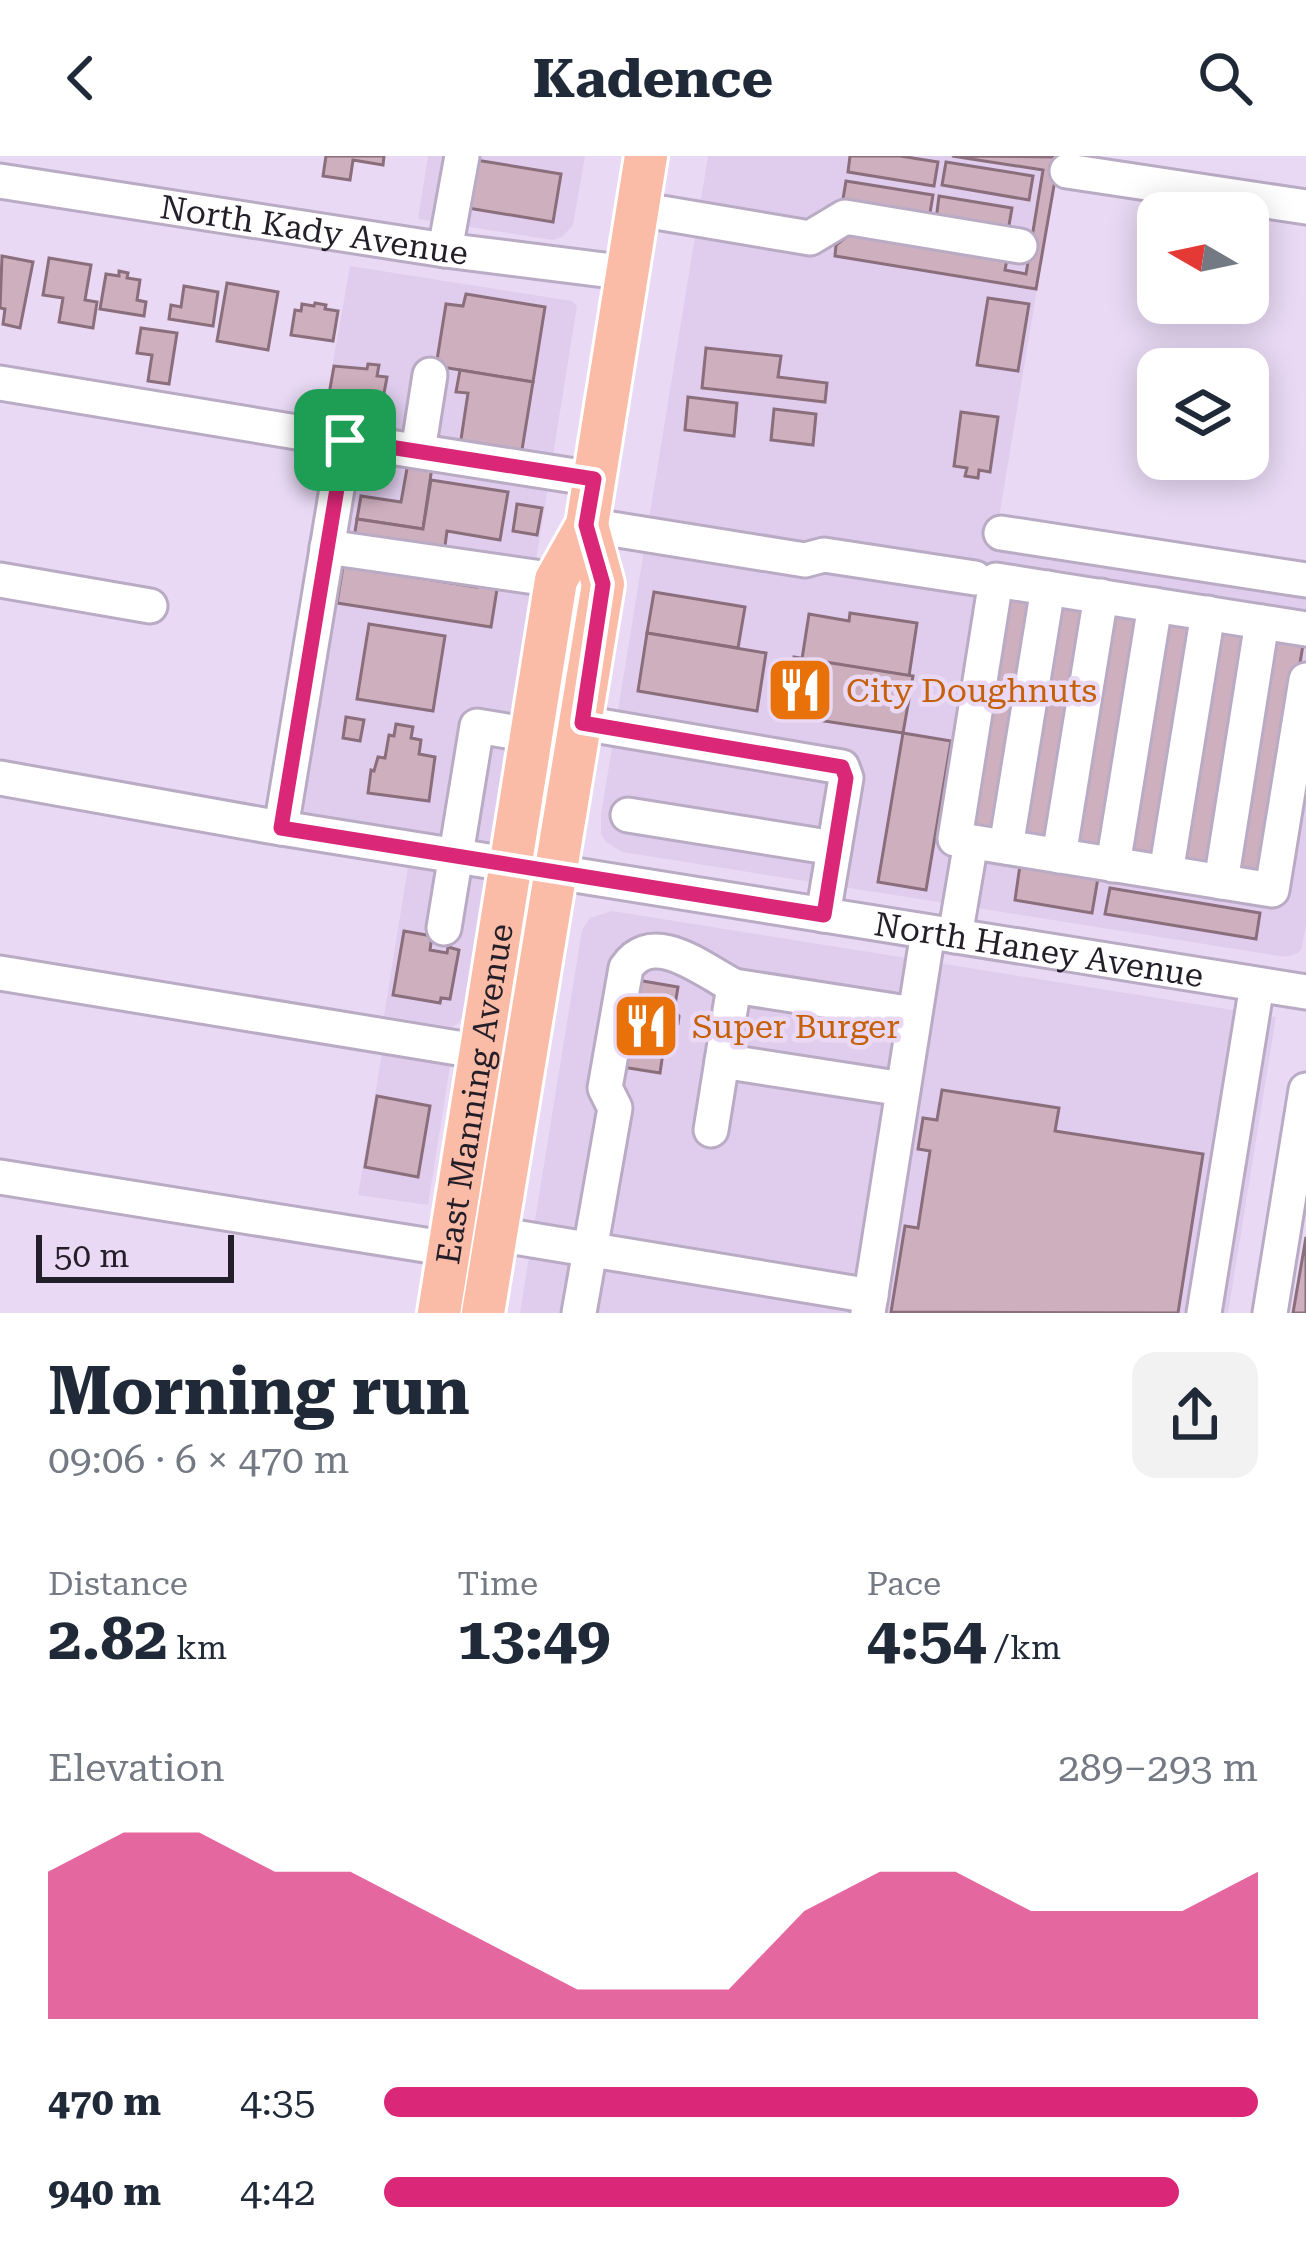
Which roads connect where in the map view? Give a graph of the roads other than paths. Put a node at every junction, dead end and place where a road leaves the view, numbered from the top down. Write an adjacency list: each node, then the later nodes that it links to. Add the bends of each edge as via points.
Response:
1 (462, 156): 8 (street)
2 (646, 156): 6 (main road, East Manning Avenue)
3 (1067, 171): 5 (street)
4 (0, 181): 8 (street, North Kady Avenue)
5 (1306, 207)
6 (638, 209): 7 (street, via 810,238 845,217); 9 (main road, East Manning Avenue)
7 (1020, 246)
8 (445, 250): 9 (street, North Kady Avenue)
9 (628, 273): 14 (main road, East Manning Avenue)
10 (430, 375): 13 (street)
11 (0, 383): 12 (street)
12 (345, 440): 13 (street); 17 (street)
13 (418, 451): 14 (street)
14 (594, 479): 15 (main road, East Manning Avenue)
15 (586, 525): 18 (street); 20 (main road, East Manning Avenue); 30 (main road, East Manning Avenue, via 603,584)
16 (1001, 533): 21 (street)
17 (327, 547): 20 (street); 34 (street)
18 (975, 578)
19 (0, 580): 25 (street)
20 (556, 580): 31 (main road, East Manning Avenue)
21 (1306, 580)
22 (1048, 588): 23 (street); 35 (street, via 996,580 955,839); 36 (street)
23 (1101, 596): 24 (street); 39 (street)
24 (1155, 605): 26 (street); 41 (street)
25 (150, 606)
26 (1208, 613): 27 (street); 43 (street)
27 (1262, 622): 28 (street); 44 (street)
28 (1306, 629)
29 (1306, 680): 44 (street, via 1272,890)
30 (582, 723): 37 (street, via 836,764 846,778); 42 (main road, East Manning Avenue)
31 (531, 735): 38 (street, via 477,726); 40 (main road, East Manning Avenue)
32 (0, 778): 34 (street, North Haney Avenue)
33 (628, 815): 37 (street)
34 (281, 828): 38 (street, North Haney Avenue)
35 (971, 842): 36 (street); 47 (street)
36 (1006, 847): 39 (street)
37 (834, 848): 45 (street)
38 (456, 855): 40 (street, North Haney Avenue); 46 (street)
39 (1060, 856): 41 (street)
40 (510, 863): 42 (street, North Haney Avenue); 53 (main road, East Manning Avenue)
41 (1113, 865): 43 (street)
42 (557, 871): 45 (street, North Haney Avenue); 60 (main road, East Manning Avenue)
43 (1166, 873): 44 (street)
44 (1221, 882)
45 (824, 915): 47 (street, North Haney Avenue)
46 (444, 928)
47 (942, 934): 49 (street, North Haney Avenue); 52 (street)
48 (0, 973): 53 (street)
49 (1257, 985): 51 (street, North Haney Avenue); 67 (street)
50 (734, 986): 52 (street); 54 (street); 62 (street, via 675,954 652,951 626,968 605,1088 615,1108)
51 (1306, 992)
52 (914, 1015): 55 (street)
53 (482, 1052): 61 (main road, East Manning Avenue)
54 (722, 1061): 55 (street); 57 (street)
55 (903, 1089): 63 (street)
56 (1306, 1090): 68 (street)
57 (711, 1130)
58 (0, 1177): 61 (street)
59 (356, 1215): 61 (street)
60 (496, 1234): 61 (street); 62 (street); 65 (main road, East Manning Avenue)
61 (452, 1236): 64 (main road, East Manning Avenue)
62 (590, 1250): 63 (street); 66 (street)
63 (870, 1304)
64 (440, 1313)
65 (483, 1313)
66 (580, 1313)
67 (1204, 1313)
68 (1270, 1313)

